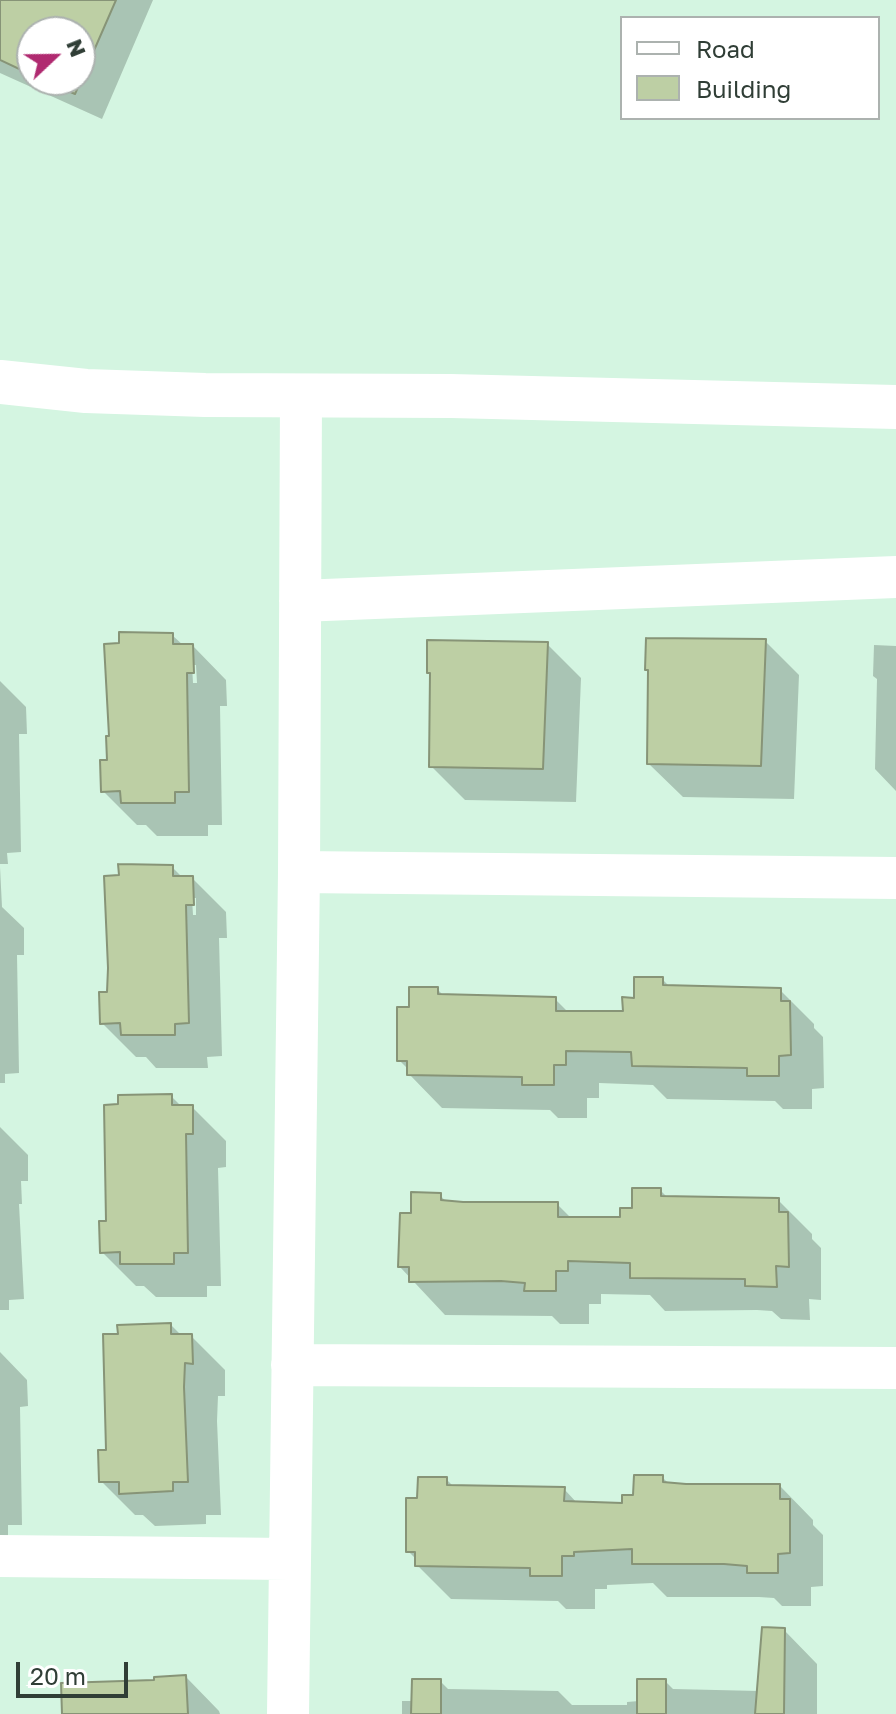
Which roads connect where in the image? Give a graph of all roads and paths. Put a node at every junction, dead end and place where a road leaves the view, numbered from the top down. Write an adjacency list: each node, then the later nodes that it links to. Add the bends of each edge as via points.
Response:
1 (0, 382): 2 (street, via 86,391)
2 (301, 395): 3 (street); 5 (street)
3 (896, 407)
4 (896, 577): 5 (street)
5 (300, 601): 6 (street)
6 (299, 872): 7 (street); 8 (street)
7 (896, 878)
8 (292, 1365): 9 (street); 11 (street)
9 (896, 1368)
10 (0, 1556): 11 (street)
11 (289, 1559): 12 (street)
12 (288, 1714)

